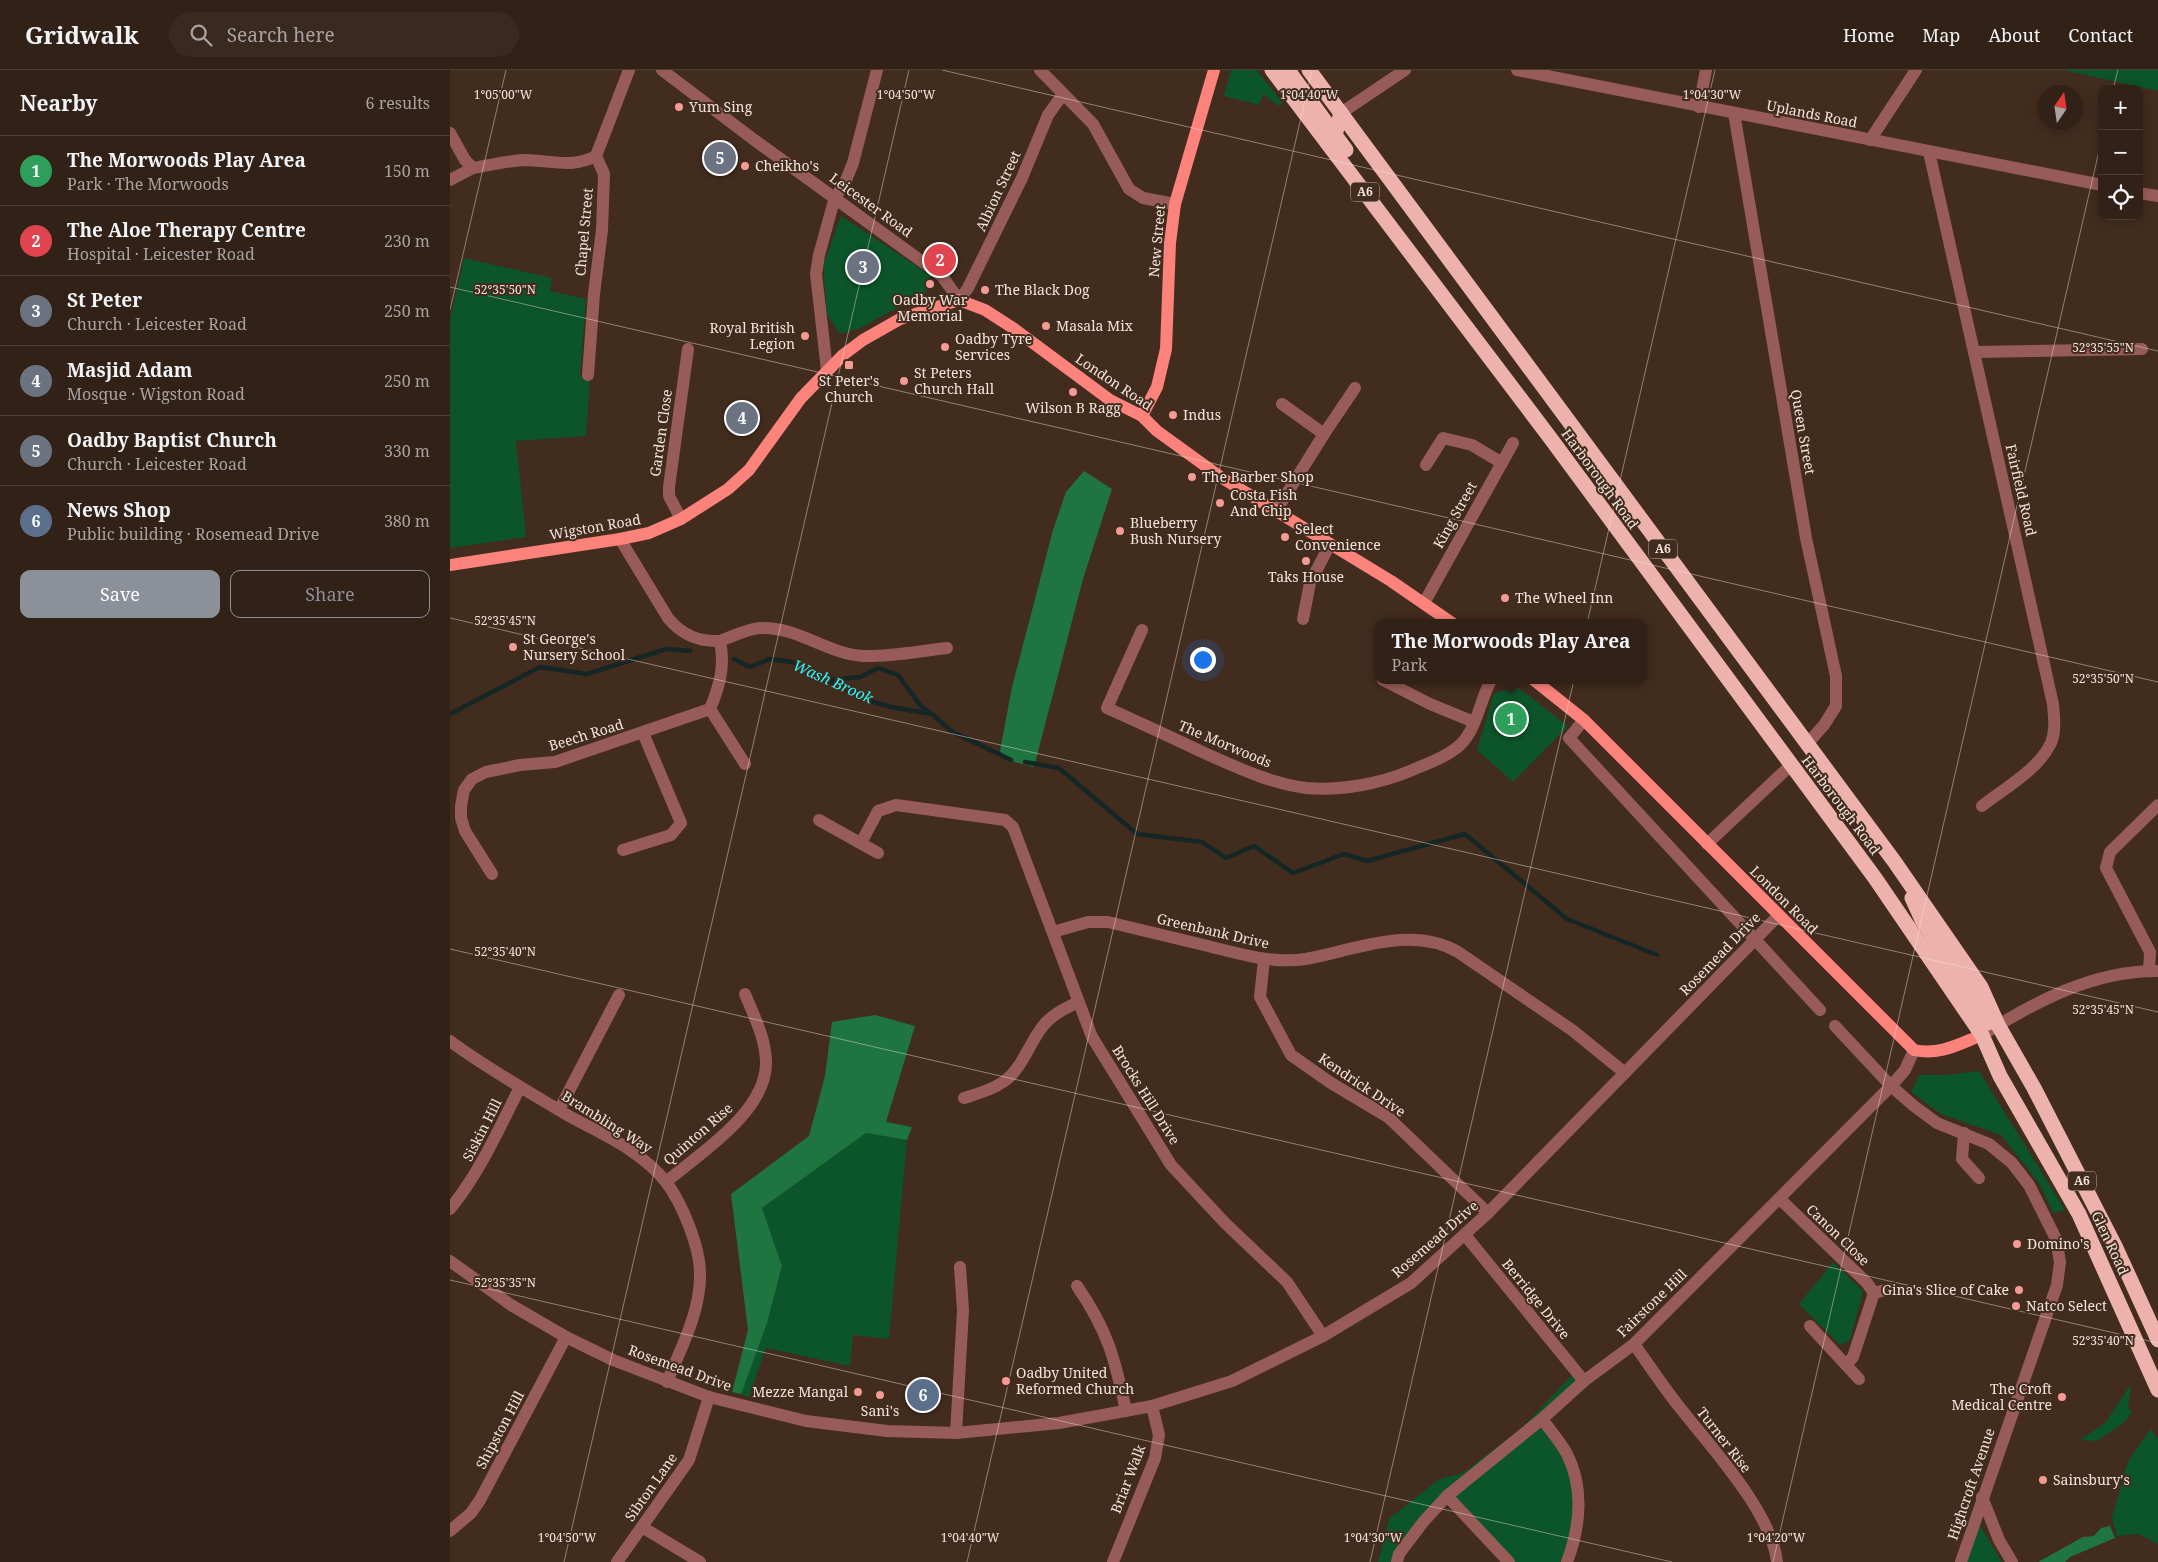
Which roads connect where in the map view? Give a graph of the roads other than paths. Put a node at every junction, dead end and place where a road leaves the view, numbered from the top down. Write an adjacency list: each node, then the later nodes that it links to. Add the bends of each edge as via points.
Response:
1 (629, 70): 23 (street)
2 (662, 70): 29 (street, Leicester Road)
3 (876, 70): 29 (street, via 852,163 844,185)
4 (1040, 70): 13 (street)
5 (1214, 70): 30 (main road, New Street)
6 (1272, 70): 15 (highway, Harborough Road / A6)
7 (1288, 70): 18 (highway, A6)
8 (1309, 70): 16 (highway, Harborough Road / A6)
9 (1405, 70): 16 (street)
10 (1517, 70): 14 (street, Uplands Road)
11 (1706, 70): 14 (street)
12 (1916, 70): 21 (street)
13 (1064, 94): 30 (street, via 1093,124 1129,189 1144,198); 32 (street, Albion Street, via 1048,115 1022,178)
14 (1699, 106): 17 (street, Uplands Road)
15 (1302, 110): 18 (highway); 31 (highway, Harborough Road / A6)
16 (1341, 113): 18 (highway); 20 (highway); 63 (highway, Harborough Road / A6)
17 (1734, 114): 21 (street, Uplands Road); 63 (street, Queen Street, via 1806,538 1836,676 1836,706 1824,726)
18 (1321, 117): 20 (highway, A6)
19 (450, 133): 24 (street)
20 (1335, 135): 31 (highway, A6, via 1429,268)
21 (1870, 140): 22 (street, Uplands Road)
22 (1929, 152): 26 (street, Uplands Road); 35 (street, Fairfield Road)
23 (596, 156): 24 (street, via 573,164 521,160); 37 (street, Chapel Street, via 604,174 602,230)
24 (473, 168): 25 (street)
25 (450, 180)
26 (2098, 184)
27 (2143, 194): 28 (street)
28 (2158, 196)
29 (835, 197): 32 (street, Leicester Road, via 942,276); 36 (street, via 816,274)
30 (1175, 204): 40 (main road, New Street, via 1165,354 1157,387)
31 (1429, 276): 65 (highway, Harborough Road / A6)
32 (959, 300): 36 (main road, Wigston Road, via 900,318 863,340); 40 (main road, London Road, via 986,310 1110,400)
33 (688, 349): 46 (street, Garden Close, via 669,487 669,496)
34 (2142, 350): 35 (street)
35 (1974, 352): 67 (street, Fairfield Road, via 2055,724 2051,742 2038,761)
36 (827, 370): 46 (main road, Wigston Road, via 791,411 749,470 728,489)
37 (588, 375)
38 (1355, 388): 41 (street)
39 (1282, 404): 41 (street)
40 (1142, 416): 45 (main road, London Road, via 1157,432 1188,455)
41 (1324, 434): 45 (street)
42 (1513, 443): 43 (street, King Street)
43 (1502, 463): 44 (street, via 1472,445 1443,438); 50 (street, King Street)
44 (1426, 465)
45 (1276, 510): 48 (main road, London Road)
46 (681, 519): 47 (main road, Wigston Road, via 649,533)
47 (620, 540): 49 (main road, Wigston Road); 54 (street, via 677,629 698,639)
48 (1330, 544): 50 (main road, London Road); 51 (street, via 1310,583)
49 (450, 565)
50 (1424, 603): 52 (main road, London Road)
51 (1303, 619)
52 (1446, 619)
53 (1142, 630): 61 (street, The Morwoods, via 1107,708 1271,781 1307,788 1337,788 1398,776 1460,745)
54 (720, 641): 55 (street, via 748,630 770,628 862,656); 59 (street, via 723,668)
55 (947, 648)
56 (1391, 684): 61 (street)
57 (1489, 684): 61 (street, The Morwoods)
58 (1539, 684): 60 (main road, London Road)
59 (710, 709): 62 (street, Beech Road); 64 (street)
60 (1584, 720): 70 (main road, London Road); 76 (street, via 1569,738)
61 (1474, 722)
62 (643, 733): 71 (street, via 681,823 671,835); 73 (street, Beech Road, via 554,762 520,764 486,772 472,779 464,790 461,818)
63 (1807, 744): 84 (highway, Harborough Road / A6, via 1982,987)
64 (744, 764)
65 (1791, 765): 70 (street); 84 (highway, Harborough Road / A6)
66 (2158, 805): 78 (street, via 2110,852 2106,868 2150,952)
67 (1982, 806)
68 (819, 820): 69 (street)
69 (861, 843): 72 (street); 75 (street, Brocks Hill Drive, via 878,812 896,805 1006,820 1013,827)
70 (1707, 844): 74 (main road, London Road)
71 (623, 850)
72 (878, 853)
73 (492, 874)
74 (1778, 916): 76 (street, Rosemead Drive); 86 (main road, London Road)
75 (1053, 932): 77 (street, Greenbank Drive, via 1088,922 1108,922); 81 (street, Brocks Hill Drive)
76 (1756, 940): 82 (street); 87 (street, Rosemead Drive)
77 (1264, 960): 87 (street, Greenbank Drive, via 1304,959 1384,942 1422,940 1438,943 1458,952 1572,1030); 97 (street, Kendrick Drive, via 1260,997 1291,1055 1388,1117)
78 (2154, 971): 84 (street, via 2098,978 2042,999)
79 (745, 994): 94 (street, Quinton Rise, via 764,1046 766,1064 763,1081 738,1122)
80 (619, 995): 91 (street)
81 (1078, 1002): 90 (street, via 1054,1015 1043,1026 1005,1082); 105 (street, Brocks Hill Drive, via 1092,1037 1171,1166 1287,1282)
82 (1820, 1010)
83 (1835, 1026): 88 (street)
84 (1991, 1029): 86 (main road, via 1939,1052); 107 (highway, Glen Road / A6, via 2034,1088 2116,1248); 113 (highway, Glen Road / A6, via 2006,1055 1997,1071 2079,1214)
85 (450, 1041): 89 (street, Brambling Way)
86 (1914, 1050): 88 (street, Fairstone Hill, via 1905,1070)
87 (1625, 1073): 97 (street, Rosemead Drive)
88 (1891, 1086): 92 (street, via 1937,1123); 95 (street, Fairstone Hill)
89 (520, 1087): 91 (street, Brambling Way); 96 (street, Siskin Hill, via 483,1161)
90 (964, 1098)
91 (559, 1110): 94 (street, Brambling Way, via 641,1158)
92 (1964, 1133): 93 (street, via 1962,1159); 120 (street, Highcroft Avenue, via 1996,1149 2029,1185 2056,1239 2060,1262 2057,1285)
93 (1979, 1178)
94 (666, 1182): 112 (street, Brambling Way, via 684,1212 700,1272 688,1332)
95 (1780, 1199): 103 (street, Canon Close); 108 (street, Fairstone Hill)
96 (450, 1209)
97 (1488, 1213): 98 (street, Rosemead Drive)
98 (1465, 1235): 105 (street, Rosemead Drive, via 1411,1284); 111 (street, Berridge Drive)
99 (450, 1261): 106 (street, Rosemead Drive, via 511,1305)
100 (960, 1267): 118 (street, via 963,1310)
101 (1077, 1286): 116 (street, via 1108,1339)
102 (1889, 1289): 103 (street)
103 (1874, 1293): 109 (street, via 1853,1357)
104 (1810, 1326): 109 (street)
105 (1322, 1336): 115 (street, Rosemead Drive, via 1232,1381)
106 (566, 1337): 112 (street, Rosemead Drive); 122 (street, Shipston Hill, via 480,1500 471,1513)
107 (2158, 1340)
108 (1634, 1344): 111 (street, Fairstone Hill); 129 (street, Turner Rise, via 1758,1513 1776,1551)
109 (1847, 1364): 110 (street)
110 (1859, 1379)
111 (1584, 1381): 117 (street, Fairstone Hill)
112 (667, 1382): 114 (street, Rosemead Drive)
113 (2158, 1390)
114 (709, 1397): 118 (street, Rosemead Drive, via 806,1421 887,1431); 121 (street, Sibton Lane, via 689,1460)
115 (1152, 1406): 116 (street, Rosemead Drive); 125 (street, Briar Walk, via 1159,1435 1155,1458)
116 (1126, 1411): 118 (street, Rosemead Drive, via 1059,1424)
117 (1542, 1419): 119 (street, Fairstone Hill); 128 (street, via 1566,1453 1578,1485 1578,1520)
118 (956, 1433)
119 (1447, 1496): 126 (street, Fairstone Hill, via 1424,1521 1399,1554); 127 (street)
120 (1982, 1497): 130 (street, Highcroft Avenue); 131 (street, via 1998,1540)
121 (642, 1527): 123 (street, Sibton Lane); 124 (street)
122 (450, 1530)
123 (617, 1562)
124 (700, 1562)
125 (1113, 1562)
126 (1397, 1562)
127 (1509, 1562)
128 (1567, 1562)
129 (1777, 1562)
130 (1961, 1562)
131 (2012, 1562)

